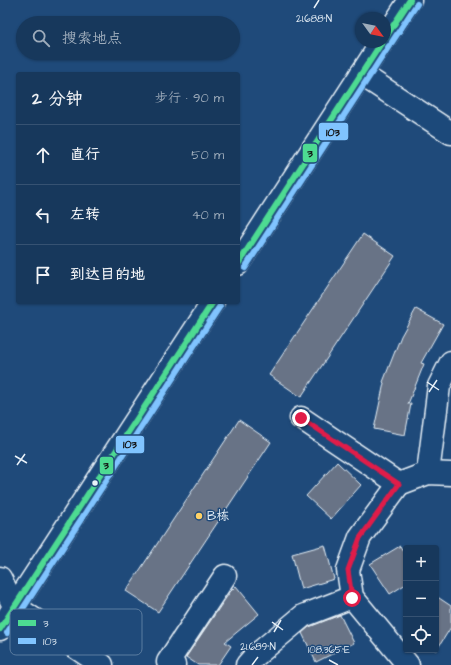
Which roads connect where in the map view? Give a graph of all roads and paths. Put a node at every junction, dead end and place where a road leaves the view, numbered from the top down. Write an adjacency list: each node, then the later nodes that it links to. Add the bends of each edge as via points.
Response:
1 (410, 0): 2 (main road)
2 (391, 29)
3 (378, 48): 4 (main road)
4 (361, 74): 5 (main road); 6 (main road)
5 (451, 132)
6 (240, 261)
7 (212, 304): 16 (main road)
8 (451, 362): 10 (main road, via 439,386)
9 (301, 418): 12 (main road)
10 (428, 473): 11 (main road); 12 (main road)
11 (451, 474)
12 (399, 484): 15 (main road, via 360,538 348,570)
13 (225, 576): 23 (main road, via 168,662)
14 (0, 578): 16 (main road)
15 (352, 598): 24 (main road, via 303,616); 25 (main road)
16 (14, 606): 17 (main road); 18 (main road)
17 (12, 609)
18 (18, 609)
19 (10, 613): 20 (main road)
20 (0, 629)
21 (87, 655): 22 (main road)
22 (102, 665)
23 (174, 665)
24 (247, 665)
25 (408, 665)

